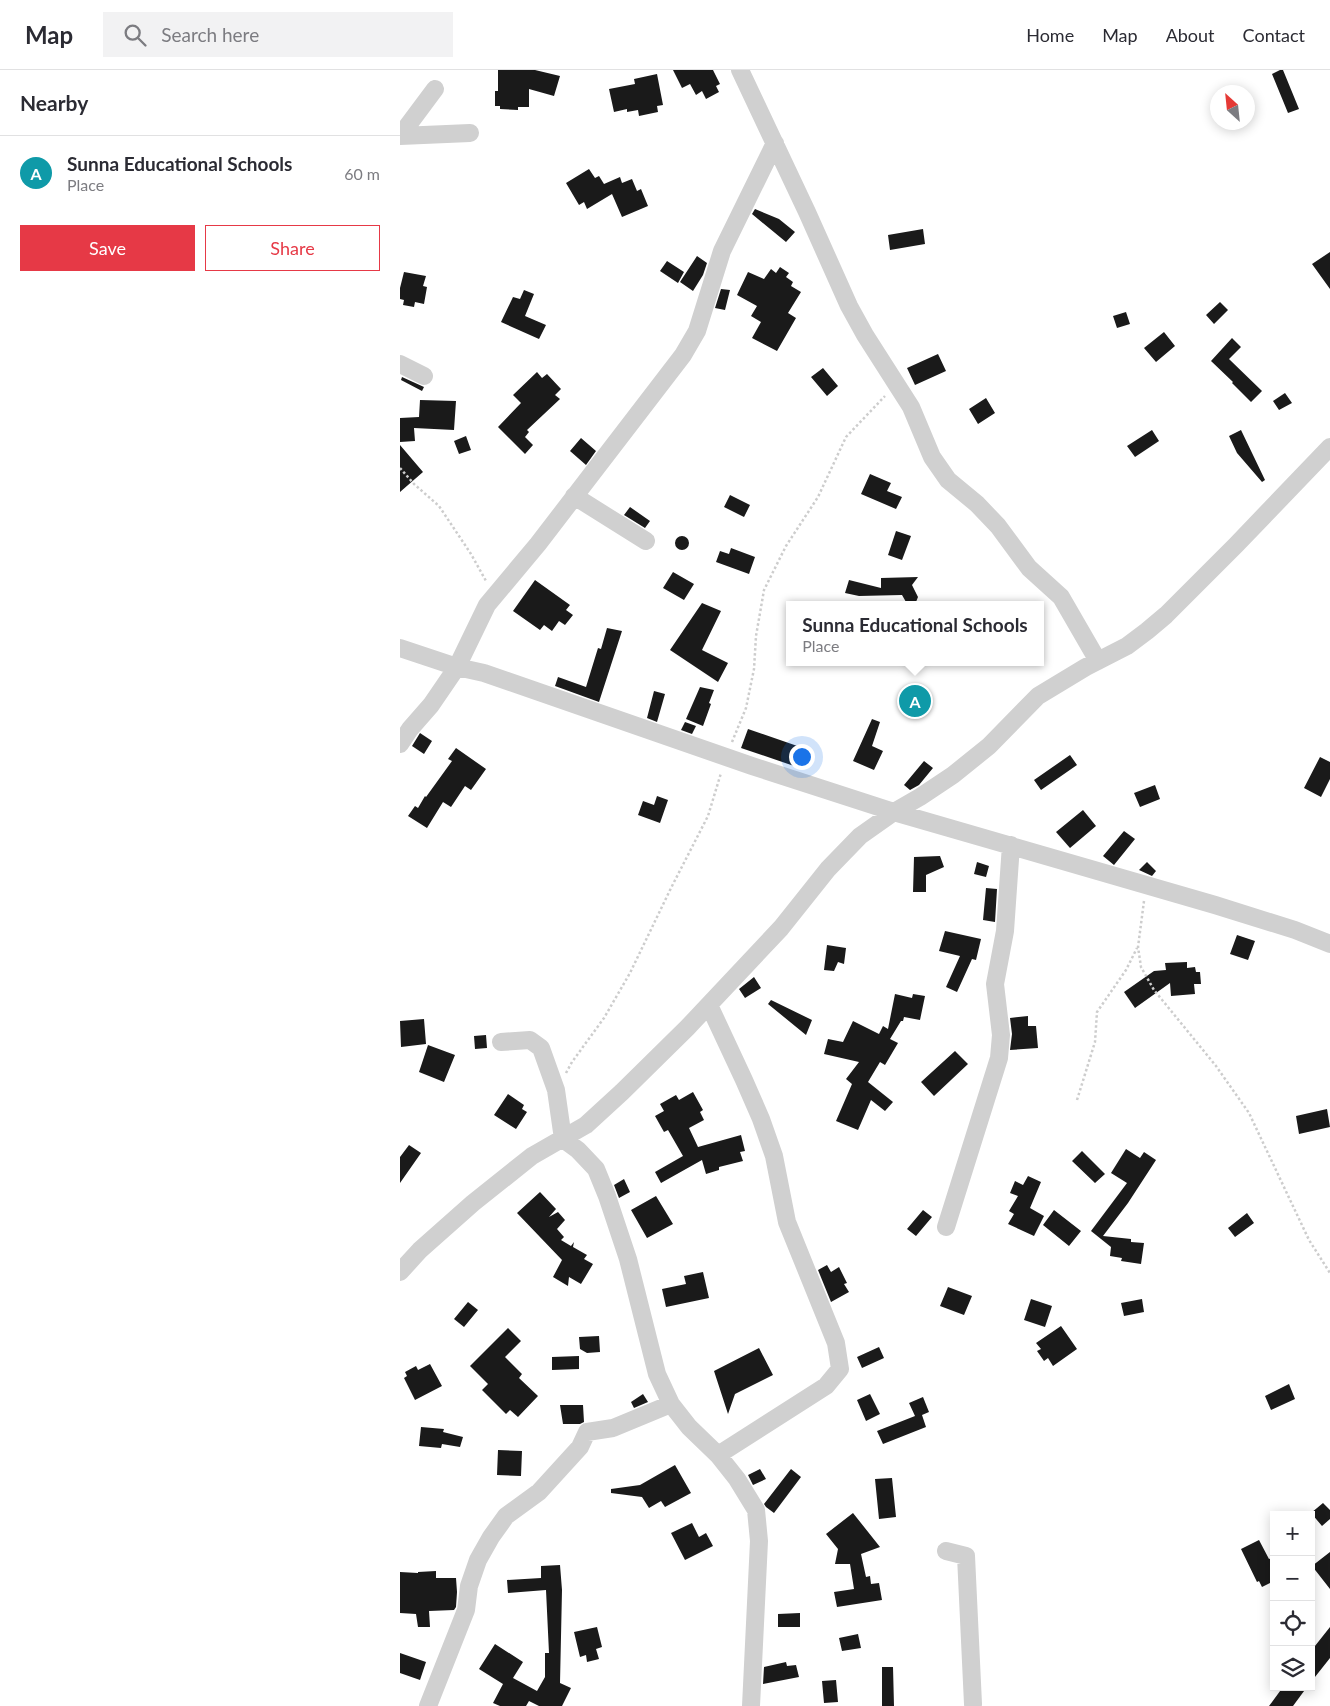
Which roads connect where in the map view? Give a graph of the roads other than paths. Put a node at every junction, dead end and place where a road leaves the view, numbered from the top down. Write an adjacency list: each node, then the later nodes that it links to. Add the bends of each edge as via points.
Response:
1 (740, 70): 6 (street)
2 (435, 89): 3 (street, via 406,128)
3 (400, 131)
4 (470, 134): 5 (street)
5 (400, 136)
6 (775, 143): 10 (street, via 722,251 697,331 683,355); 13 (street, via 849,306 911,407 940,470 998,526 1029,568 1061,597)
7 (400, 364): 8 (street)
8 (424, 376)
9 (1330, 447): 13 (street, via 1166,615 1127,646)
10 (574, 496): 11 (street); 14 (street, via 487,605)
11 (646, 541)
12 (400, 648): 14 (street)
13 (1098, 661): 16 (street, via 1038,696 989,746 954,775)
14 (457, 668): 15 (street); 16 (street, via 484,673)
15 (400, 744)
16 (894, 812): 17 (street); 19 (street, via 853,842 781,928)
17 (1011, 845): 18 (street, via 1295,930); 22 (street, via 1005,931 995,984 1001,1035 998,1058)
18 (1330, 944)
19 (708, 1005): 21 (street, via 607,1106 586,1125); 25 (street, via 761,1119 774,1156 788,1222 836,1343 840,1368 826,1386)
20 (501, 1042): 21 (street, via 530,1040 541,1048 556,1090)
21 (563, 1139): 23 (street, via 532,1156 427,1244); 24 (street, via 596,1169 628,1259 657,1374)
22 (946, 1227)
23 (400, 1272)
24 (671, 1404): 25 (street); 28 (street, via 613,1428 587,1432 580,1447 539,1492 506,1516 478,1560 469,1586 466,1610)
25 (718, 1455): 29 (street, via 756,1510 759,1541)
26 (946, 1551): 27 (street, via 966,1556)
27 (975, 1705)
28 (428, 1706)
29 (751, 1706)

